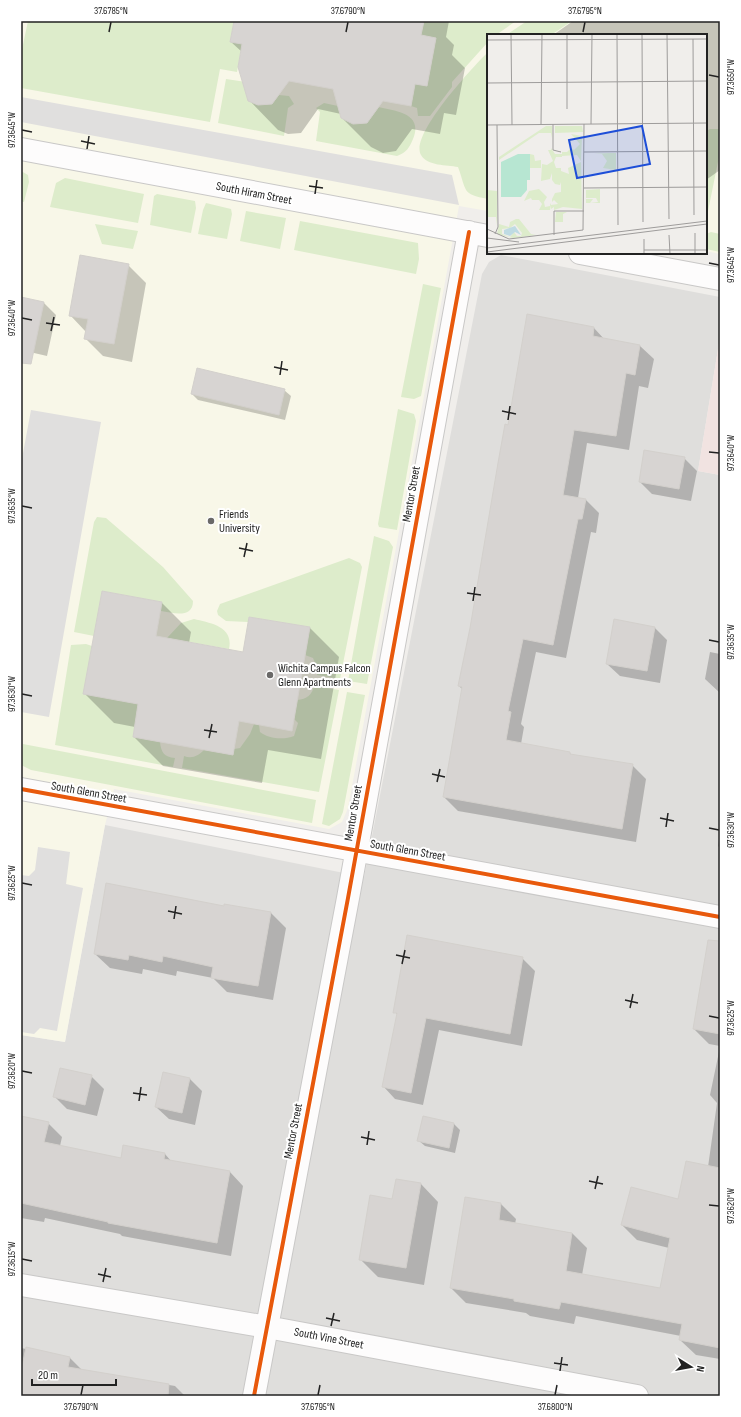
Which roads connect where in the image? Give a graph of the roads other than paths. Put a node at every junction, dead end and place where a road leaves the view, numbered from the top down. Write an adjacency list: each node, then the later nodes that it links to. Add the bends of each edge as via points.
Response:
1 (21, 149): 2 (street, South Hiram Street)
2 (479, 234): 6 (street, Mentor Street)
3 (585, 254): 4 (street)
4 (720, 279)
5 (21, 789): 6 (street, South Glenn Street)
6 (356, 851): 7 (street, South Glenn Street); 9 (street, Mentor Street)
7 (720, 916)
8 (21, 1285): 9 (street, South Vine Street)
9 (267, 1327): 10 (street, Mentor Street); 11 (street, South Vine Street)
10 (254, 1396)
11 (637, 1396)

